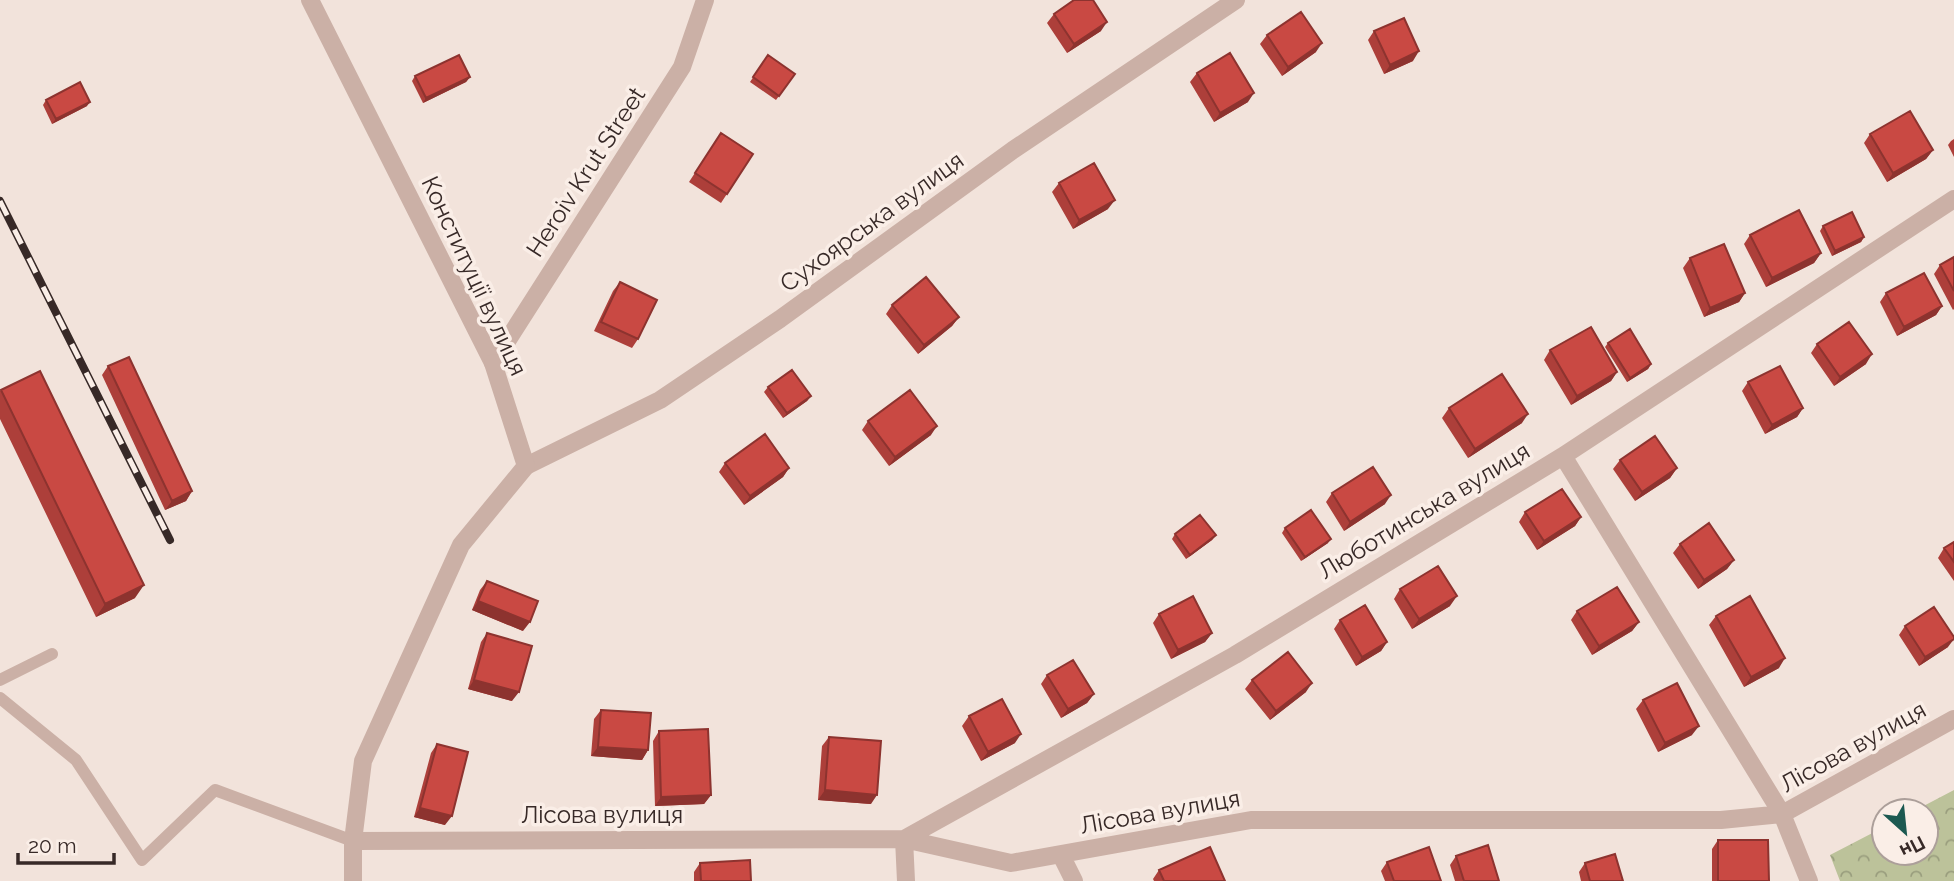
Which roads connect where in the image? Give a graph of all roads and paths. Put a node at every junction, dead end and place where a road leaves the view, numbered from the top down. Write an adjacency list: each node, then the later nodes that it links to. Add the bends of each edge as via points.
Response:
1 (310, 0): 5 (street, Конституції вулиця)
2 (705, 0): 5 (street, Heroiv Krut Street, via 682,67)
3 (1236, 0): 7 (street, Сухоярська вулиця, via 1013,150 660,400)
4 (1954, 199): 6 (street, Люботинська вулиця)
5 (493, 363): 7 (street, Конституції вулиця)
6 (1563, 456): 12 (street); 13 (street, Люботинська вулиця, via 1235,655)
7 (526, 466): 14 (street, via 461,545 363,761)
8 (52, 654): 9 (lane)
9 (0, 680)
10 (0, 698): 14 (lane, via 76,760 142,860 215,790)
11 (1954, 719): 12 (street, Лісова вулиця)
12 (1782, 814): 15 (street, Лісова вулиця, via 1721,820 1251,820); 19 (street)
13 (904, 839): 14 (street, Лісова вулиця); 15 (street, Лісова вулиця, via 1011,863); 17 (street)
14 (353, 841): 16 (street)
15 (1061, 855): 18 (street)
16 (353, 881)
17 (906, 881)
18 (1074, 881)
19 (1809, 881)

